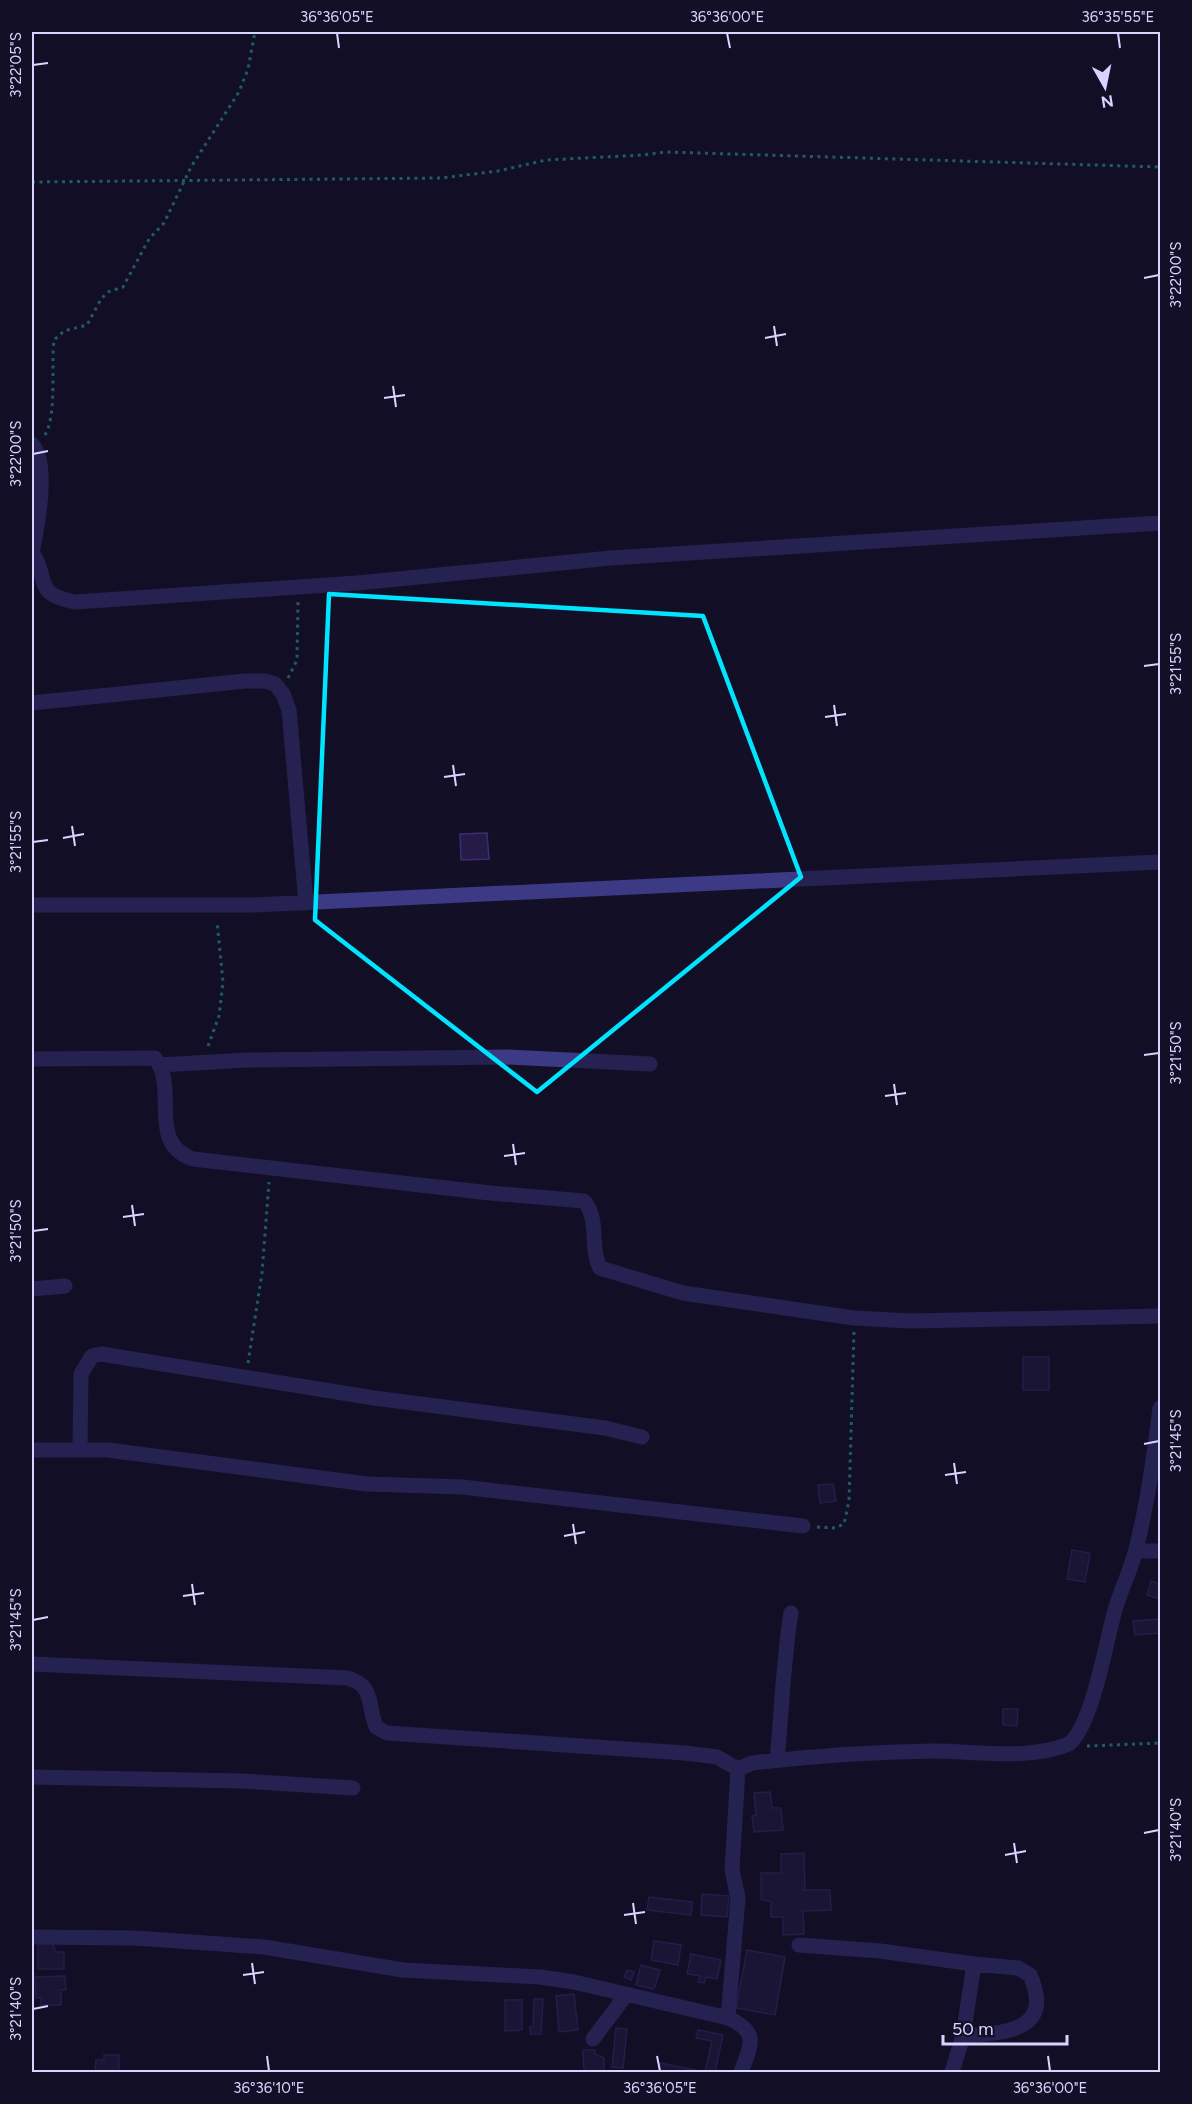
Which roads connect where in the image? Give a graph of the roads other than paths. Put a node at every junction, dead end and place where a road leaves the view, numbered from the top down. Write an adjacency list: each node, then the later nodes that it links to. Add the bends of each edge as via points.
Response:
1 (33, 445): 3 (street, via 41,502)
2 (1161, 523): 3 (street, via 622,557 490,572 75,602 56,598 46,589)
3 (32, 552)
4 (32, 703): 6 (street, via 245,681 275,684 290,710)
5 (1161, 862): 6 (street)
6 (306, 903): 7 (street)
7 (32, 905)
8 (32, 1059): 10 (street, via 144,1056 154,1058)
9 (650, 1064): 10 (street, via 507,1057)
10 (160, 1065): 13 (street, via 168,1134 181,1155 584,1201 592,1217 598,1264 611,1273 683,1293 854,1318 910,1322)
11 (65, 1286): 12 (street)
12 (32, 1289)
13 (1161, 1316)
14 (1161, 1408): 19 (street)
15 (642, 1437): 16 (street, via 605,1428 244,1378 116,1355 92,1356 81,1374)
16 (80, 1448): 17 (street); 18 (street, via 355,1482 462,1487)
17 (32, 1450)
18 (803, 1526)
19 (1136, 1551): 20 (street); 23 (street, via 1093,1694 1078,1732 1065,1746 1023,1754 849,1753)
20 (1161, 1551)
21 (791, 1613): 23 (street)
22 (32, 1664): 24 (street, via 348,1678 366,1687 376,1727 387,1732 717,1757)
23 (777, 1760): 24 (street)
24 (738, 1769): 31 (street, via 732,1870 738,1898)
25 (32, 1777): 26 (street, via 243,1781)
26 (352, 1788)
27 (32, 1937): 30 (street, via 135,1938 264,1947 403,1970 540,1977)
28 (799, 1945): 29 (street)
29 (974, 1964): 32 (street); 32 (street, via 1018,1968 1030,1975 1035,2009 1030,2021 1018,2029)
30 (626, 1995): 31 (street); 33 (street)
31 (729, 2018): 34 (street, via 744,2025 750,2037)
32 (963, 2036): 35 (street)
33 (593, 2039)
34 (741, 2073)
35 (952, 2073)

